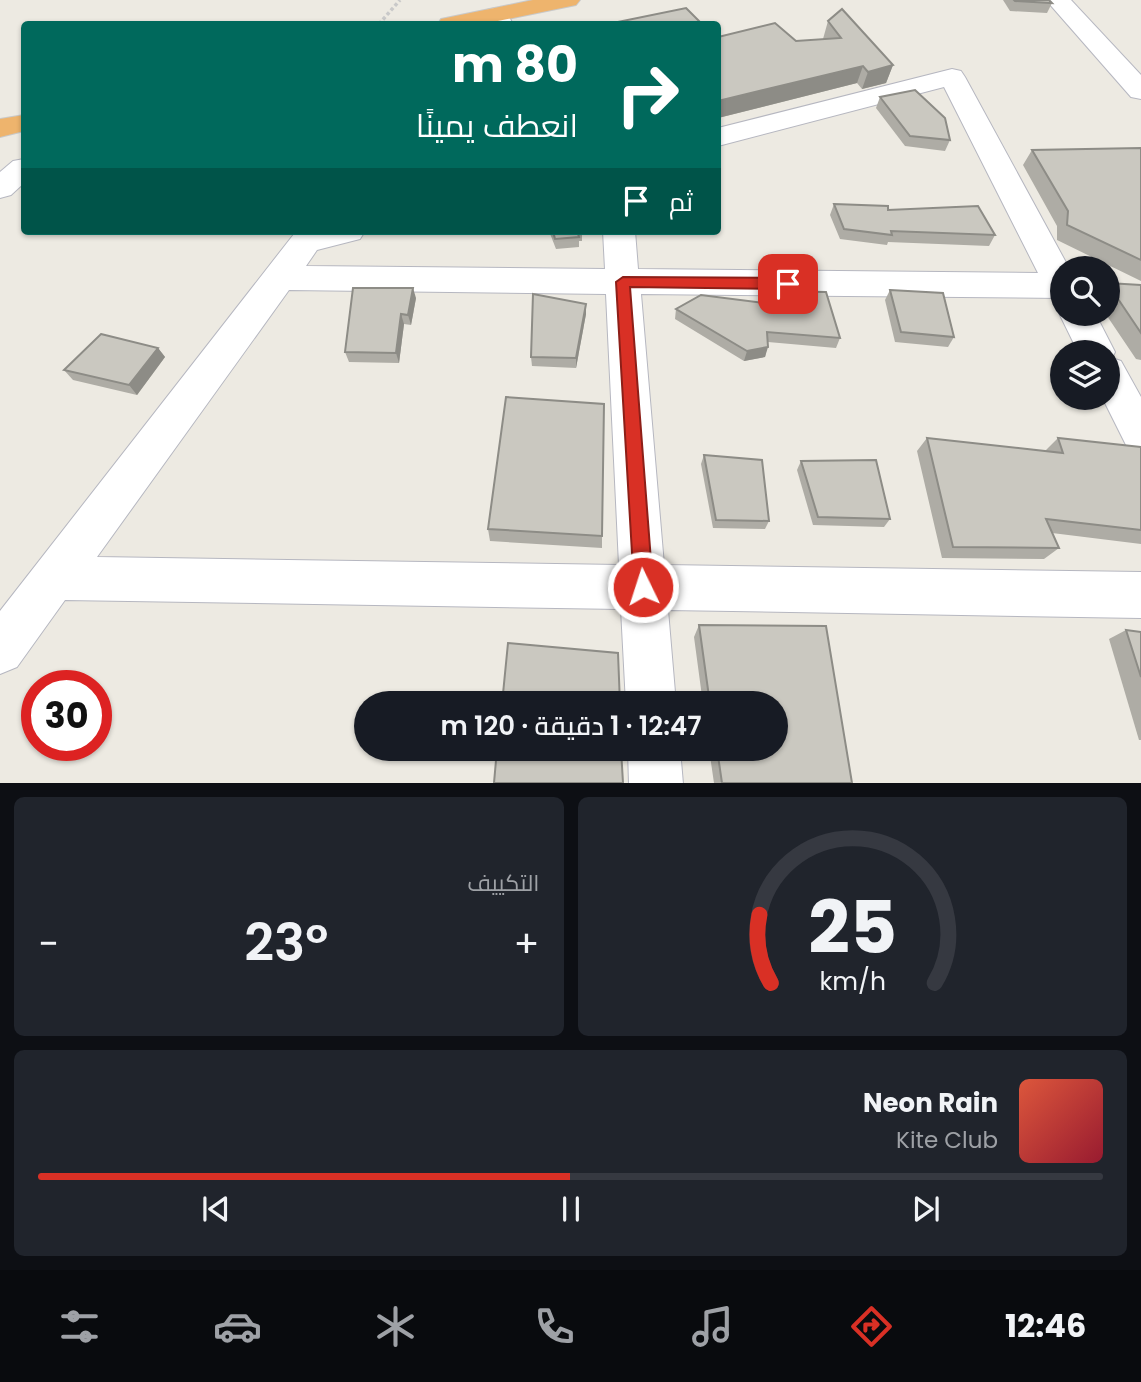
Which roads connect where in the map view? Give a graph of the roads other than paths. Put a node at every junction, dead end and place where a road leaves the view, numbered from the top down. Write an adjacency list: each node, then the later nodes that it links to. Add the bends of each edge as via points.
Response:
1 (568, 0): 3 (highway)
2 (1058, 0): 4 (street)
3 (498, 20)
4 (1141, 91)
5 (721, 136): 10 (street, via 952,78)
6 (21, 170): 7 (street)
7 (0, 188)
8 (333, 235): 11 (street, via 306,242)
9 (619, 235): 12 (street)
10 (1050, 263)
11 (279, 278): 12 (street); 16 (street)
12 (623, 282): 13 (street); 17 (street)
13 (1050, 286)
14 (1120, 395): 15 (street)
15 (1141, 435)
16 (54, 578): 17 (street); 19 (street)
17 (643, 587): 18 (street); 20 (street)
18 (1141, 595)
19 (0, 650)
20 (650, 691)
21 (655, 761): 22 (street)
22 (656, 783)

